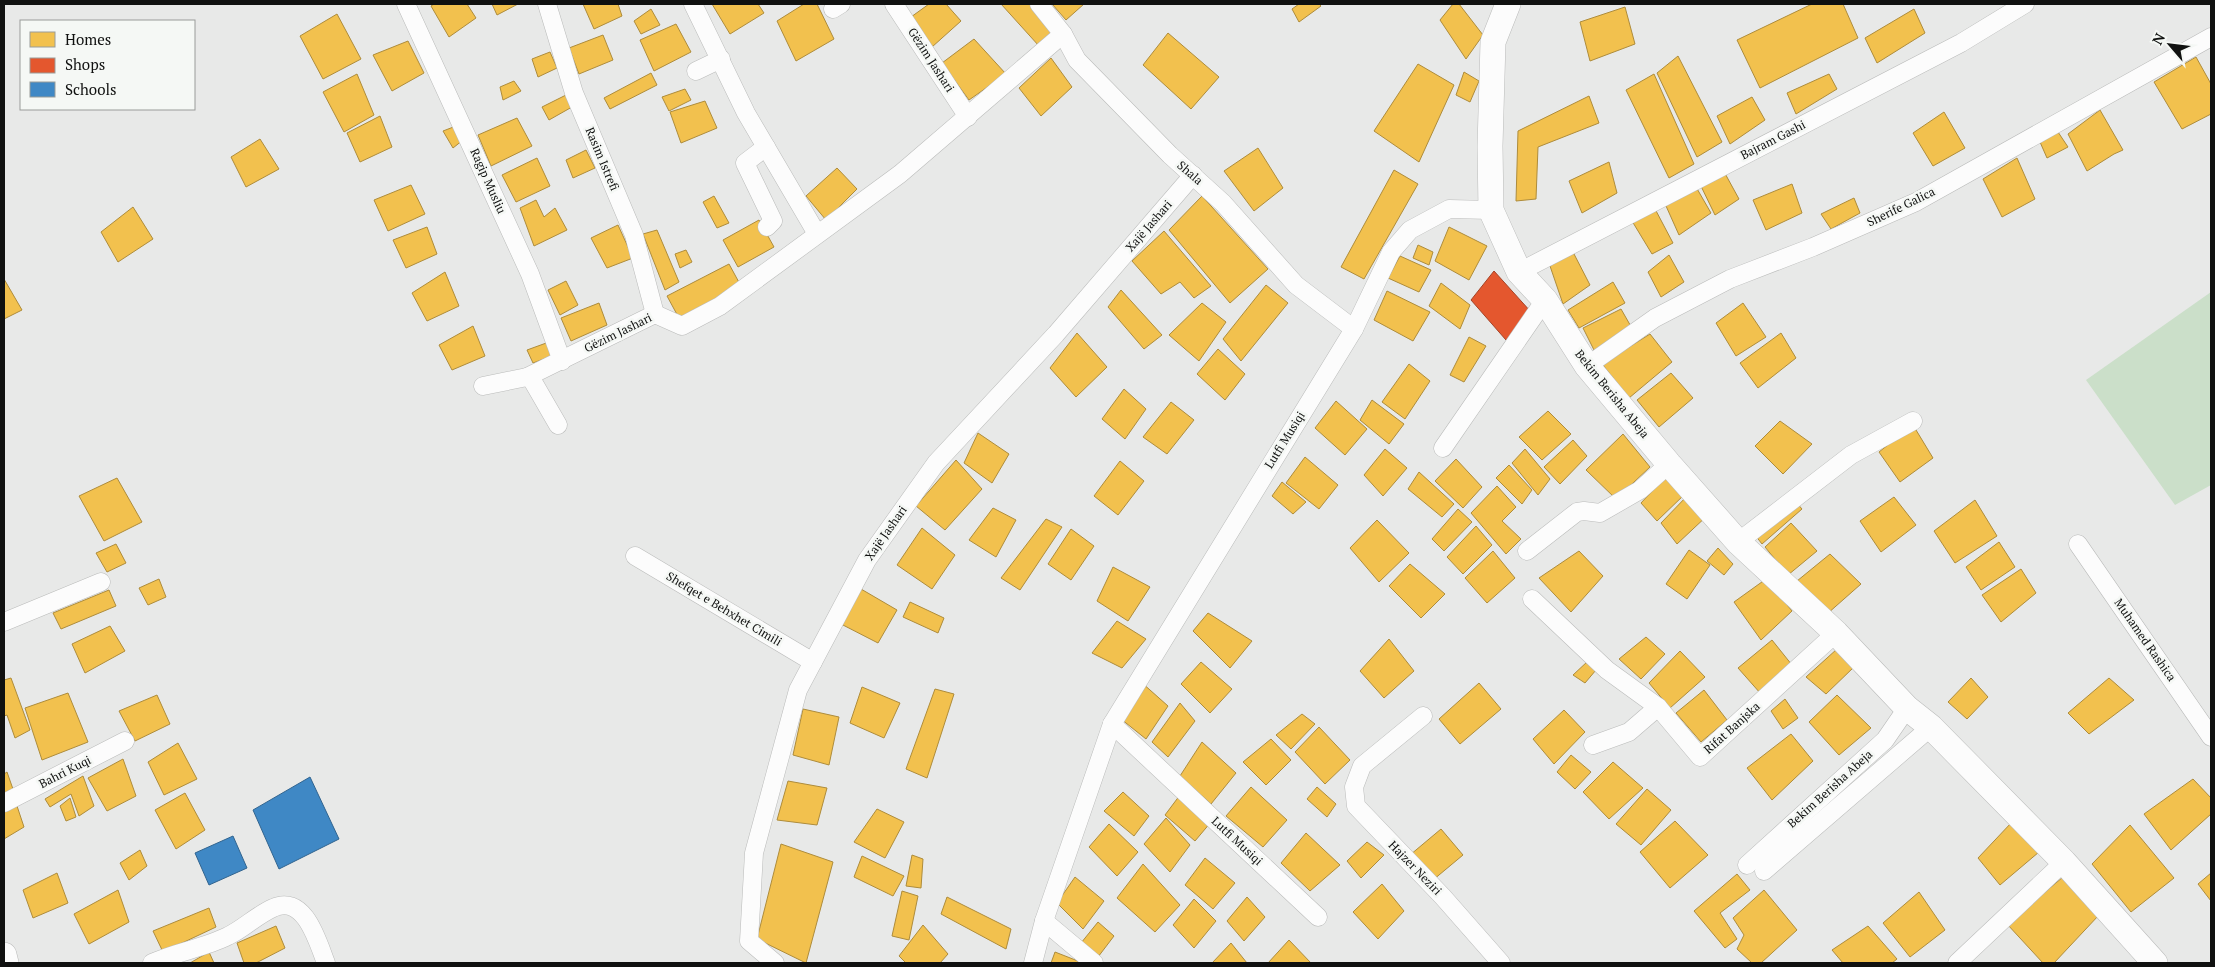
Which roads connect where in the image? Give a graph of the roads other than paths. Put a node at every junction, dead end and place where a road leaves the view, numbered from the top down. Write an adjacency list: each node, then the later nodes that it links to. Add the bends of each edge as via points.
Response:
1 (406, 4): 22 (street, Ragip Musliu, via 530,274)
2 (546, 4): 20 (street, Rasim Istrefi, via 574,93 634,235)
3 (693, 4): 10 (street)
4 (894, 4): 12 (street, Gëzim Jashari)
5 (1038, 4): 8 (street, Shala)
6 (1508, 4): 15 (street, Bekim Berisha Abeja, via 1493,42)
7 (2025, 4): 18 (street, Bajram Gashi, via 1961,43)
8 (1062, 34): 12 (street, Gëzim Jashari); 14 (street, Shala, via 1076,60)
9 (2211, 37): 23 (street, Sherife Galica, via 1916,202 1730,280 1664,314)
10 (721, 59): 11 (street); 13 (street)
11 (696, 71)
12 (968, 117): 17 (street, Gëzim Jashari, via 900,174)
13 (766, 147): 16 (street, via 745,163 773,221); 17 (street)
14 (1193, 175): 21 (street, Shala, via 1230,210 1296,285); 38 (street, Xajë Jashari, via 1056,334 936,463 867,560)
15 (1491, 210): 18 (street, Bekim Berisha Abeja); 21 (street, Lutfi Musiqi, via 1449,209 1410,230 1391,252)
16 (767, 227)
17 (817, 234): 20 (street, Gëzim Jashari, via 720,306 682,326)
18 (1519, 272): 19 (street, Bekim Berisha Abeja)
19 (1545, 300): 23 (street, Bekim Berisha Abeja); 28 (street)
20 (655, 314): 22 (street, Gëzim Jashari)
21 (1354, 329): 42 (street, Lutfi Musiqi)
22 (562, 361): 24 (street, Gëzim Jashari)
23 (1587, 366): 29 (street, Bekim Berisha Abeja)
24 (528, 377): 25 (street, Gëzim Jashari); 27 (street)
25 (483, 386)
26 (1913, 421): 30 (street, via 1851,455)
27 (558, 426)
28 (1443, 448)
29 (1669, 464): 30 (street, Bekim Berisha Abeja); 32 (street, via 1640,490 1600,513 1577,512)
30 (1738, 542): 37 (street, Bekim Berisha Abeja)
31 (2078, 544): 44 (street, Muhamed Rashica)
32 (1527, 551)
33 (636, 556): 38 (street, Shefqet e Behxhet Cimili)
34 (101, 582): 36 (street)
35 (1532, 599): 39 (street, Rifat Banjska, via 1607,670)
36 (4, 622)
37 (1836, 633): 39 (street, Rifat Banjska, via 1700,757); 40 (street, Bekim Berisha Abeja)
38 (813, 662): 57 (street, Xajë Jashari, via 798,690 754,853 749,941)
39 (1658, 707): 46 (street, via 1629,732)
40 (1906, 708): 43 (street, Bekim Berisha Abeja); 49 (street, Bekim Berisha Abeja, via 1885,740)
41 (1422, 716): 60 (street, Hajzer Neziri, via 1362,766 1354,787 1356,806 1443,896)
42 (1112, 724): 51 (street, Lutfi Musiqi); 52 (street, Lutfi Musiqi)
43 (1932, 727): 48 (street, Bekim Berisha Abeja); 50 (street, Bekim Berisha Abeja)
44 (2211, 737)
45 (125, 741): 47 (street, Bahri Kuqi)
46 (1593, 745)
47 (4, 802)
48 (2064, 862): 61 (street); 62 (street, Bekim Berisha Abeja)
49 (1747, 865)
50 (1764, 871)
51 (1318, 917)
52 (1044, 921): 58 (street, Lutfi Musiqi); 59 (street)
53 (4, 955): 55 (street)
54 (162, 961): 56 (street, via 227,937 274,907 289,906 301,911 312,927)
55 (6, 963)
56 (326, 963)
57 (775, 963)
58 (1033, 963)
59 (1094, 963)
60 (1501, 963)
61 (1957, 963)
62 (2155, 963)

